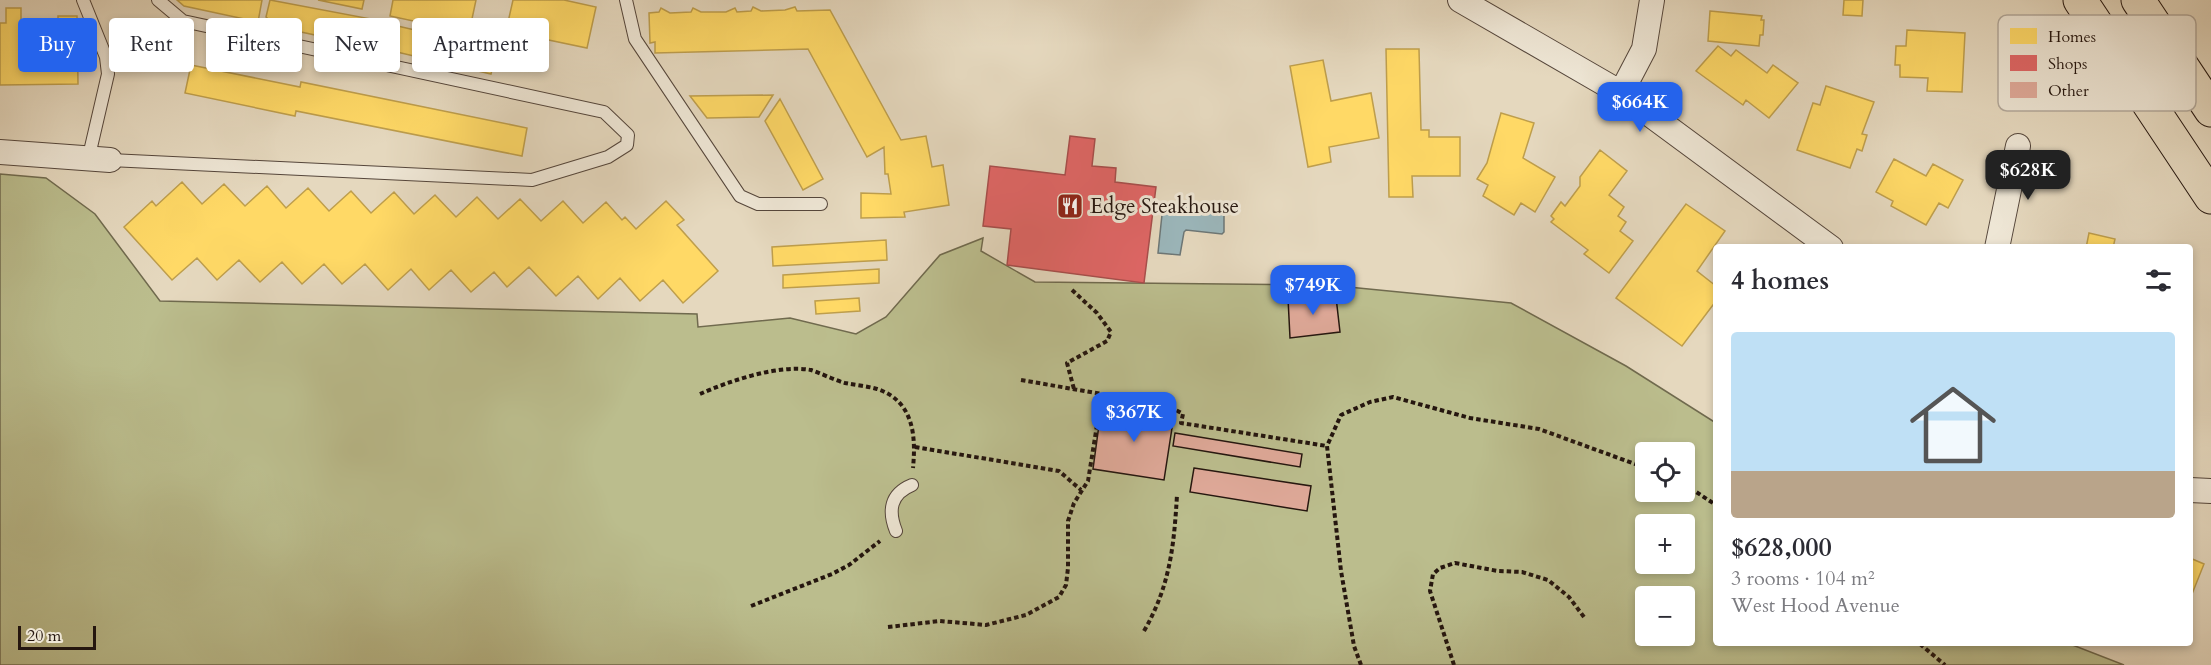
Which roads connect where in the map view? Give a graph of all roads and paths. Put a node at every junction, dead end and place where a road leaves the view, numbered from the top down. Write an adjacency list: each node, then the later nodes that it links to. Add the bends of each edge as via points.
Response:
1 (83, 0): 16 (lane, via 106,57 108,74)
2 (158, 0): 16 (lane, via 183,21 604,112 628,135 627,145 608,157 532,180)
3 (626, 0): 18 (lane, via 639,46 741,196 758,204)
4 (1460, 0): 11 (street)
5 (1652, 0): 11 (street, via 1644,49)
6 (2080, 0): 8 (highway)
7 (2138, 0): 9 (highway)
8 (2090, 15)
9 (2148, 15)
10 (2196, 87): 12 (highway)
11 (1621, 93): 19 (street)
12 (2211, 110)
13 (2154, 111): 17 (highway)
14 (2018, 146): 20 (street)
15 (0, 152): 16 (street)
16 (99, 160)
17 (2211, 196)
18 (821, 204)
19 (1827, 244)
20 (1998, 244)
21 (1072, 290): 23 (path, via 1111,332 1107,341 1066,363)
22 (1021, 380): 23 (path)
23 (1074, 389): 25 (path)
24 (699, 394): 27 (path, via 736,380 788,370 815,371 833,380 886,393 908,413)
25 (1102, 394): 26 (path, via 1174,409 1183,414 1181,423); 30 (path, via 1088,481)
26 (1327, 446): 28 (path, via 1341,415 1393,397 1470,418 1539,429); 42 (path, via 1341,571)
27 (915, 447): 29 (path); 30 (path, via 1059,471)
28 (1635, 464)
29 (912, 485): 36 (lane, via 893,501 891,515)
30 (1081, 490): 39 (path, via 1068,521 1066,585 1059,597 1026,615 986,625 940,621)
31 (2193, 490): 33 (street)
32 (1695, 491): 35 (path)
33 (2211, 491)
34 (1177, 495): 40 (path, via 1174,550 1158,604)
35 (1713, 503)
36 (896, 531): 37 (path, via 849,566)
37 (751, 606)
38 (1584, 617): 43 (path, via 1557,586 1534,575 1455,563 1440,568 1433,574 1430,591)
39 (888, 627)
40 (1144, 631)
41 (1922, 646): 44 (path)
42 (1360, 665)
43 (1454, 665)
44 (1945, 665)

